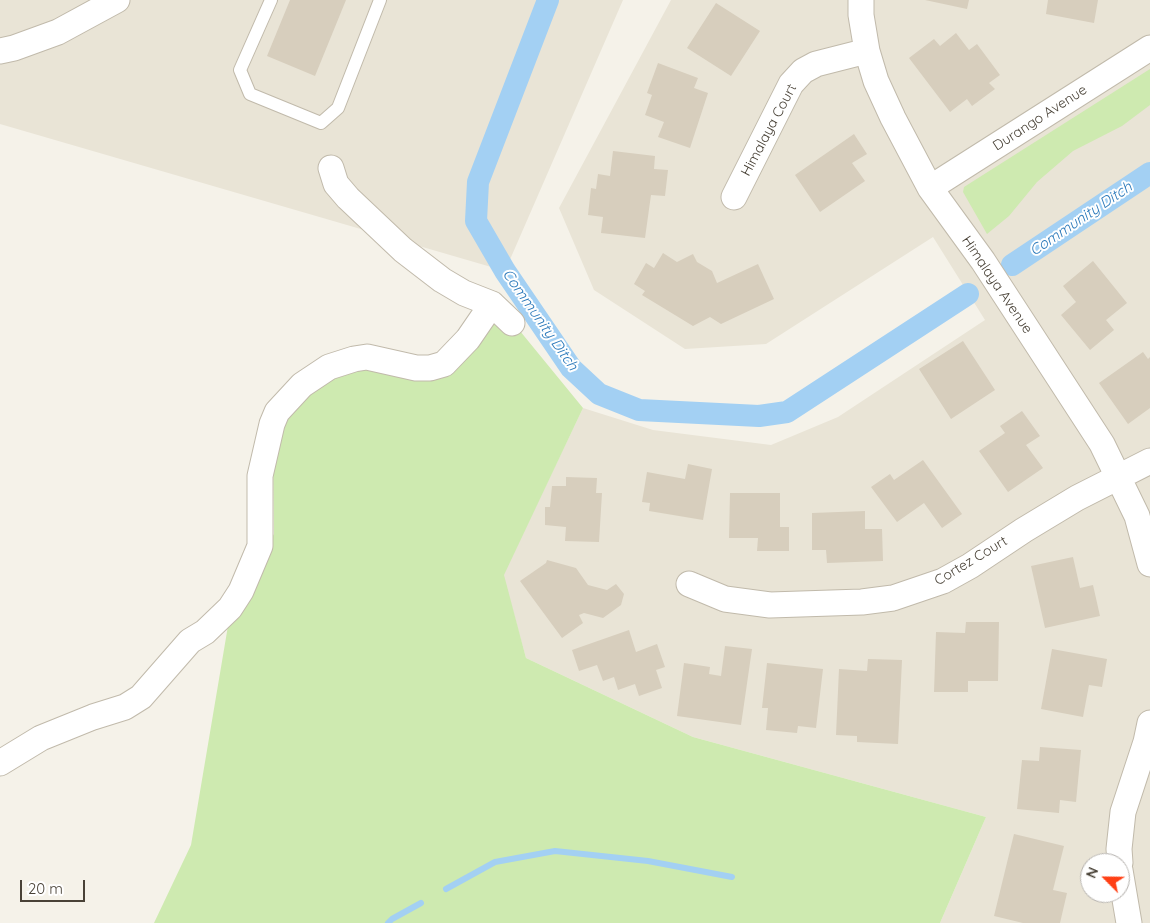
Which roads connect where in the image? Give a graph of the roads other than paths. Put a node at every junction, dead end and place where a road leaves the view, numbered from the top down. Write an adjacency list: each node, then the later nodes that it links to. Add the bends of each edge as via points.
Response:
1 (117, 0): 6 (street, via 58,32)
2 (271, 0): 3 (lane, via 240,70 250,94 321,123 338,108)
3 (380, 0)
4 (861, 0): 7 (street, Himalaya Avenue)
5 (1150, 48): 9 (street, Durango Avenue)
6 (0, 51)
7 (867, 51): 9 (street, Himalaya Avenue, via 880,88); 10 (street, Himalaya Court, via 816,64 797,77)
8 (331, 168): 11 (street, via 336,184 348,198 404,250 464,293)
9 (930, 188): 14 (street, Himalaya Avenue, via 980,256 1097,436)
10 (734, 197)
11 (492, 304): 12 (street); 18 (street, via 468,339 444,364 416,368 367,358 354,359 329,367 302,384 277,412 272,424 260,476 260,546 230,608 205,632 190,641 141,697 125,707 42,738)
12 (512, 323)
13 (1150, 461): 14 (street, Cortez Court)
14 (1118, 477): 15 (street, Himalaya Avenue, via 1137,516); 16 (street, Cortez Court, via 1069,502 943,581 893,598 770,605 725,599)
15 (1150, 564)
16 (688, 584)
17 (1150, 723): 19 (street, via 1123,812)
18 (0, 763)
19 (1119, 853)
20 (1126, 903): 21 (street)
21 (1129, 923)

